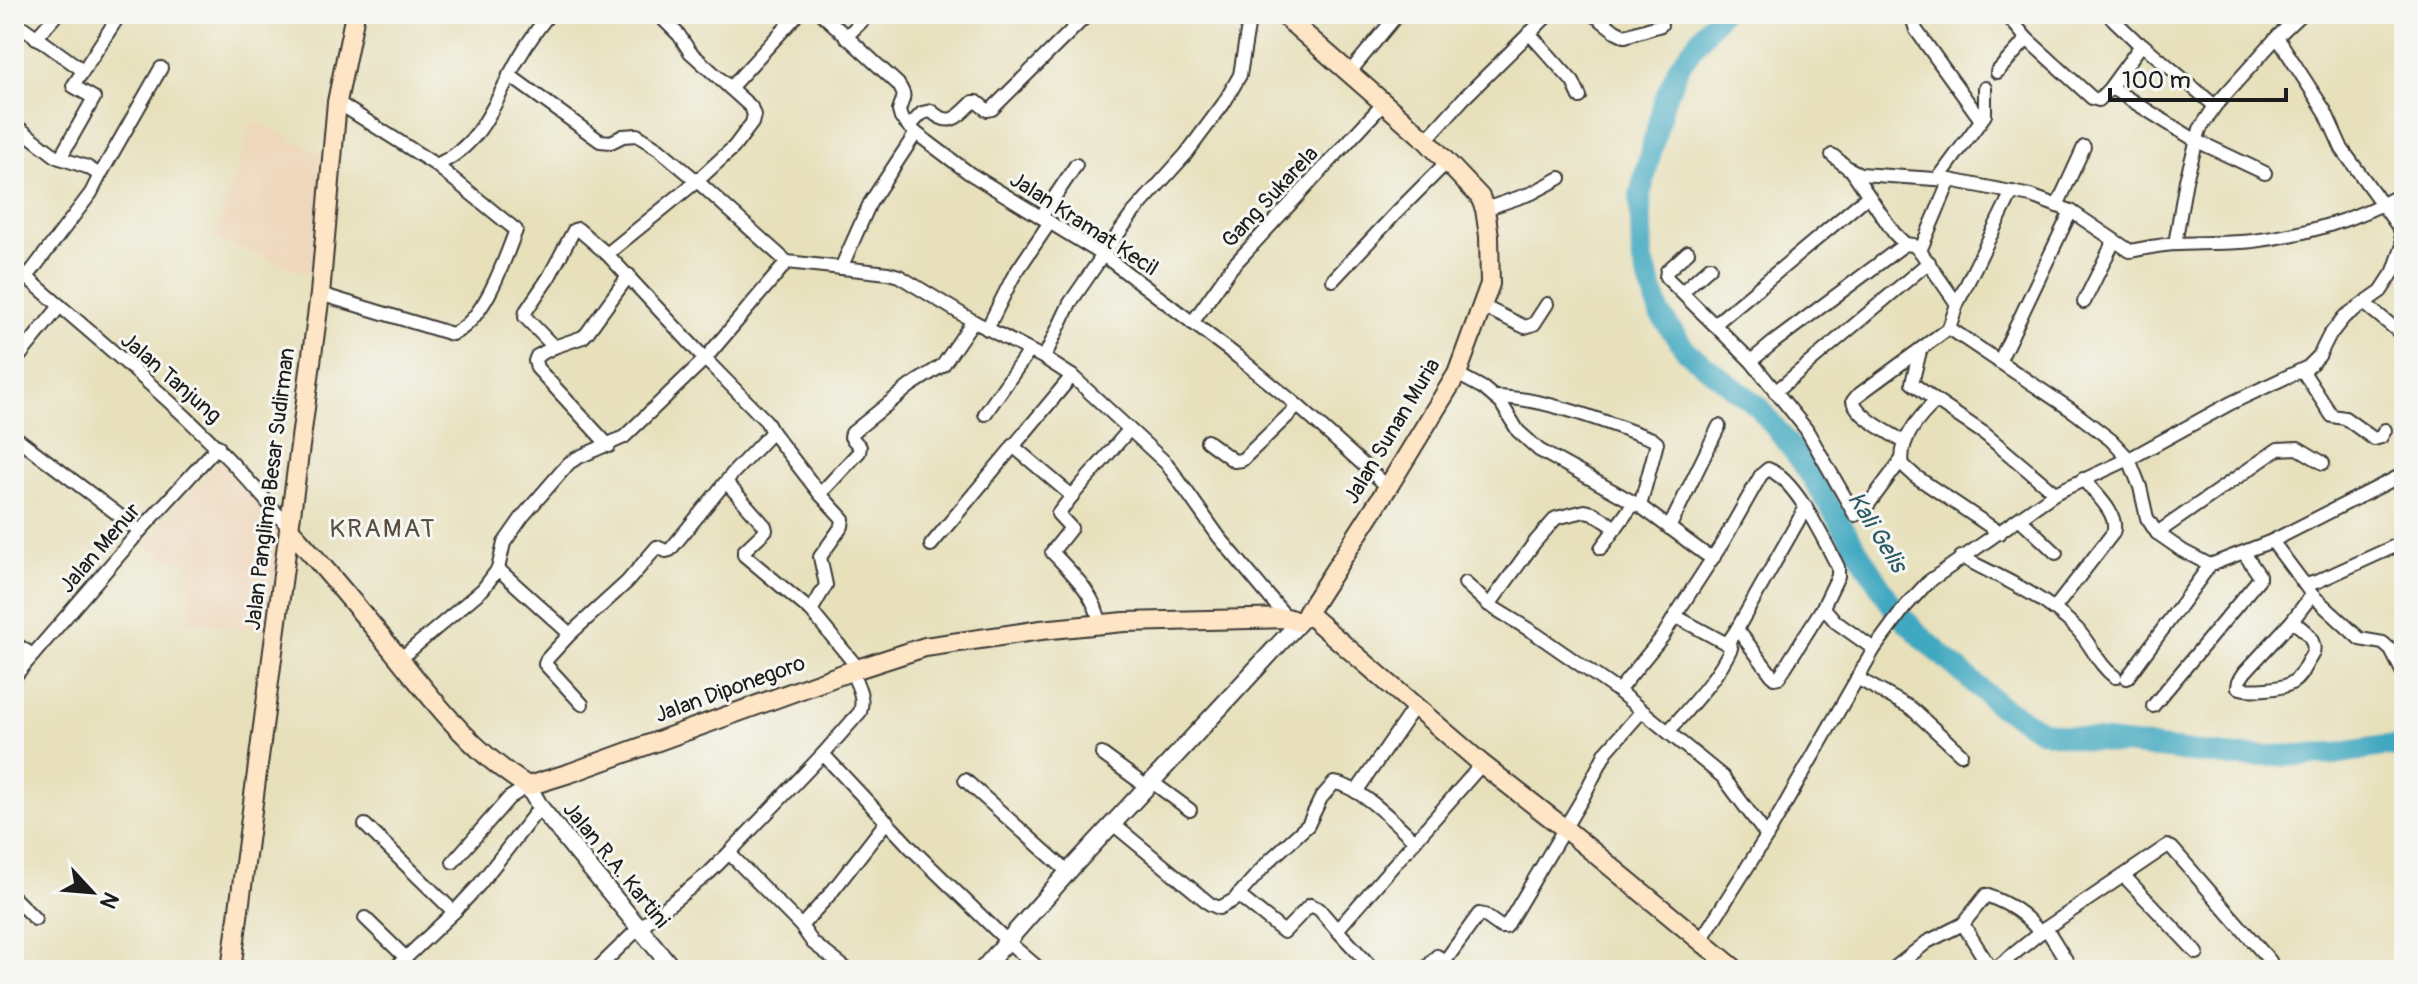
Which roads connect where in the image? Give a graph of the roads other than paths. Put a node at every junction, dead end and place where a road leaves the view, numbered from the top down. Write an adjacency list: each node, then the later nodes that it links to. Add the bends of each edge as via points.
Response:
1 (57, 14): 24 (street)
2 (120, 14): 27 (street)
3 (355, 14): 36 (main road, Jalan Panglima Besar Sudirman)
4 (549, 14): 31 (street)
5 (658, 14): 32 (street)
6 (798, 14): 32 (street)
7 (823, 14): 22 (street)
8 (869, 14): 22 (street)
9 (1088, 14): 41 (street, via 992,109 973,102 947,121 931,111 922,113)
10 (1250, 14): 70 (street, via 1240,75 1224,103)
11 (1282, 14): 30 (main road)
12 (1398, 14): 30 (street)
13 (1549, 14): 21 (street)
14 (1593, 14): 20 (street, via 1625,36)
15 (1911, 14): 39 (street, via 1916,30)
16 (2006, 14): 25 (street)
17 (2301, 14): 23 (street)
18 (2111, 17): 26 (street)
19 (14, 21): 24 (street)
20 (1661, 25)
21 (1529, 33): 35 (street); 42 (street)
22 (846, 37): 41 (street, via 898,84 904,93 899,111)
23 (2277, 37): 38 (street); 60 (street)
24 (36, 38): 27 (street)
25 (2027, 39): 29 (street); 34 (street, via 2092,98 2099,100)
26 (2140, 45): 34 (street); 38 (street)
27 (85, 68): 46 (street, via 73,86 94,98)
28 (161, 68): 52 (street)
29 (1997, 72)
30 (1349, 73): 37 (main road)
31 (509, 75): 48 (street, via 474,137); 55 (street, via 600,141 637,135)
32 (730, 88): 55 (street, via 751,107 752,123)
33 (1985, 88): 39 (street)
34 (2109, 89): 43 (street)
35 (1580, 97)
36 (337, 102): 48 (street); 80 (main road, Jalan Panglima Besar Sudirman)
37 (1384, 103): 42 (main road); 88 (street, Gang Sukarela, via 1231,268)
38 (2215, 106): 43 (street)
39 (1981, 120): 54 (street)
40 (14, 124): 46 (street)
41 (913, 130): 63 (street, Jalan Kramat Kecil); 75 (street, via 870,203)
42 (1426, 140): 47 (main road)
43 (2195, 140): 51 (street); 66 (street)
44 (2084, 147): 59 (street)
45 (1832, 155): 50 (street)
46 (60, 158): 52 (street)
47 (1447, 162): 61 (main road); 78 (street)
48 (436, 165): 80 (street, via 516,230 480,308 462,330 441,332)
49 (1076, 165): 63 (street)
50 (1852, 171): 54 (street); 58 (street)
51 (2265, 173)
52 (100, 175): 77 (street)
53 (1560, 178): 61 (street)
54 (1944, 180): 56 (street); 67 (street)
55 (697, 181): 69 (street); 71 (street)
56 (2012, 192): 59 (street); 84 (street)
57 (2404, 193): 60 (street)
58 (1868, 196): 65 (street); 89 (street)
59 (2057, 206): 62 (street)
60 (2382, 206): 66 (street, via 2300,233); 82 (street, via 2400,229 2403,245 2381,291)
61 (1485, 209): 86 (main road, Jalan Sunan Muria, via 1490,284)
62 (2071, 211): 64 (street); 99 (street)
63 (1045, 220): 70 (street, Jalan Kramat Kecil); 91 (street)
64 (2114, 241): 66 (street, via 2130,251); 81 (street)
65 (1905, 244): 67 (street); 98 (street)
66 (2175, 244)
67 (1920, 251): 72 (street)
68 (1688, 252): 79 (street, via 1665,273)
69 (607, 254): 76 (street); 93 (street, via 574,230 526,311 525,317)
70 (1103, 255): 88 (street, Jalan Kramat Kecil); 96 (street, via 1070,303)
71 (787, 262): 75 (street); 97 (street)
72 (1929, 262): 84 (street); 104 (street)
73 (14, 266): 77 (street, Jalan Tanjung)
74 (1710, 267): 79 (street)
75 (841, 268): 87 (street, via 899,276)
76 (629, 275): 93 (street, via 583,337); 97 (street)
77 (27, 277): 85 (street, Jalan Tanjung)
78 (1333, 280)
79 (1682, 292): 89 (street)
80 (320, 294): 134 (main road, Jalan Panglima Besar Sudirman)
81 (2084, 302)
82 (2364, 303): 92 (street); 101 (street, via 2344,317 2319,356)
83 (1547, 304): 86 (street, via 1534,324 1525,327)
84 (1957, 304): 90 (street)
85 (60, 306): 100 (street); 116 (street, Jalan Tanjung)
86 (1482, 306): 102 (main road, Jalan Sunan Muria)
87 (973, 321): 91 (street); 127 (street, via 943,365 852,433 859,452)
88 (1192, 323): 107 (street, Jalan Kramat Kecil)
89 (1715, 324): 98 (street)
90 (1949, 328): 95 (street); 99 (street)
91 (987, 329): 94 (street)
92 (2404, 336)
93 (554, 347): 117 (street, via 537,356 535,365)
94 (1029, 351): 96 (street); 108 (street)
95 (1920, 351): 106 (street, via 1912,383); 115 (street, via 1853,401)
96 (1044, 358): 103 (street)
97 (705, 359): 112 (street); 117 (street)
98 (1751, 361): 104 (street)
99 (1999, 362): 120 (street, via 2073,411)
100 (14, 363)
101 (2302, 370): 111 (street, via 2332,416 2345,418 2374,439); 120 (street)
102 (1457, 374): 105 (street); 125 (main road, Jalan Sunan Muria)
103 (1072, 376): 110 (street); 118 (street)
104 (1775, 392): 119 (street, via 1806,429 1855,515)
105 (1494, 397): 129 (street, via 1539,450); 129 (street, via 1537,402 1652,439 1657,443)
106 (1936, 401): 115 (street); 126 (street)
107 (1298, 406): 114 (street, via 1242,460 1234,461); 125 (street, Jalan Kramat Kecil)
108 (985, 414)
109 (1719, 426): 133 (street)
110 (1129, 430): 128 (street); 155 (street, via 1167,464 1219,537)
111 (2385, 430)
112 (772, 432): 124 (street); 127 (street)
113 (14, 436): 135 (street)
114 (1207, 441)
115 (1904, 442): 119 (street)
116 (218, 446): 134 (street, Jalan Tanjung); 135 (street, Jalan Menur)
117 (609, 446): 147 (street, via 569,463 504,543)
118 (1013, 446): 128 (street); 140 (street)
119 (1902, 459): 136 (street, via 1915,476)
120 (2129, 459): 123 (street); 137 (street, via 2147,518)
121 (2323, 463): 137 (street, via 2298,448 2278,449)
122 (2404, 474): 138 (street)
123 (2083, 479): 126 (street); 152 (street, via 2115,526)
124 (726, 482): 153 (street, via 766,530 744,555); 159 (street, via 670,550 657,547)
125 (1388, 487): 155 (main road, Jalan Sunan Muria)
126 (2055, 493): 131 (street)
127 (820, 494): 153 (street, via 843,519 820,557 826,585)
128 (1072, 496): 157 (street, via 1058,514 1071,528 1052,552 1091,599)
129 (1637, 505): 132 (street); 133 (street)
130 (1806, 507): 144 (street, via 1768,469); 151 (street, via 1838,567); 158 (street)
131 (2020, 519): 136 (street); 142 (street)
132 (1616, 528): 141 (street); 150 (street, via 1585,511 1556,518)
133 (1669, 528): 144 (street)
134 (290, 530): 164 (main road); 209 (main road, Jalan Panglima Besar Sudirman)
135 (140, 531): 163 (street, Jalan Menur)
136 (2000, 533): 145 (street)
137 (2157, 533): 146 (street)
138 (2272, 541): 143 (street); 149 (street)
139 (2404, 542): 149 (street)
140 (931, 545)
141 (1601, 548)
142 (2056, 553)
143 (2244, 553): 146 (street); 172 (street, via 2259,579)
144 (1714, 557): 154 (street)
145 (1961, 557): 152 (street); 162 (street, via 1928,582)
146 (2210, 565): 152 (street, via 2121,678 2108,672 2078,630)
147 (498, 569): 159 (street); 164 (street, via 483,589)
148 (1465, 583): 150 (street)
149 (2308, 590): 156 (street); 166 (street, via 2360,639 2383,643)
150 (1489, 605): 169 (street)
151 (1823, 607): 158 (street, via 1779,677 1767,671); 162 (street)
152 (2054, 609)
153 (811, 611): 165 (street)
154 (1675, 616): 161 (street); 169 (street)
155 (1297, 618): 157 (main road, Jalan Diponegoro); 171 (main road); 180 (street)
156 (2292, 621): 156 (street, via 2310,636 2314,647 2294,682 2238,687 2245,672)
157 (1100, 624): 165 (main road, Jalan Diponegoro, via 925,647)
158 (1737, 629): 161 (street)
159 (570, 634): 170 (street, via 545,664)
160 (14, 643): 163 (street)
161 (1727, 644): 174 (street, via 1731,648 1723,662)
162 (1874, 649): 168 (street)
163 (33, 655): 167 (street, Jalan Menur)
164 (400, 659): 181 (main road, via 461,731)
165 (855, 670): 175 (street, via 860,712); 181 (main road, Jalan Diponegoro)
166 (2404, 673)
167 (14, 677)
168 (1857, 678): 177 (street, via 1911,708); 189 (street)
169 (1618, 691): 173 (street)
170 (582, 704)
171 (1415, 706): 178 (main road); 182 (street)
172 (2153, 706)
173 (1641, 712): 174 (street); 188 (street, via 1606,752)
174 (1668, 732): 189 (street, via 1723,777)
175 (823, 754): 185 (street); 191 (street)
176 (1102, 754): 180 (street)
177 (1961, 754)
178 (1482, 764): 188 (main road); 190 (street)
179 (965, 780): 193 (street)
180 (1149, 784): 184 (street); 186 (street)
181 (528, 786): 183 (street, Jalan R.A. Kartini); 192 (street, via 509,798)
182 (1356, 792): 190 (street); 195 (street, via 1340,783 1331,785 1311,822)
183 (540, 807): 197 (street); 202 (street, Jalan R.A. Kartini)
184 (1190, 810)
185 (887, 821): 201 (street); 206 (street)
186 (1113, 824): 193 (street); 195 (street, via 1210,904 1225,906)
187 (365, 825): 197 (street)
188 (1564, 828): 205 (main road); 217 (street, via 1506,927 1479,914 1445,961 1437,956)
189 (1767, 836): 205 (street)
190 (1415, 841): 203 (street)
191 (729, 853): 201 (street); 202 (street)
192 (453, 862)
193 (1068, 872): 206 (street)
194 (2124, 876): 204 (street); 207 (street); 221 (street, via 2162,848 2172,848 2270,961)
195 (1238, 895): 203 (street, via 1284,932 1310,905)
196 (14, 898): 199 (street)
197 (454, 912): 208 (street)
198 (365, 918): 208 (street)
199 (35, 919)
200 (1963, 924): 204 (street, via 1986,895 2015,908); 204 (street, via 1992,970); 219 (street, via 1927,942)
201 (801, 926): 213 (street, via 813,943)
202 (638, 929): 211 (street); 212 (street, Jalan R.A. Kartini)
203 (1337, 930): 216 (street)
204 (2043, 931): 220 (street, via 2065,959)
205 (1701, 940): 218 (main road)
206 (1007, 941): 214 (street); 215 (street)
207 (2197, 953)
208 (405, 957): 210 (street)
209 (231, 970)
210 (393, 970)
211 (596, 970)
212 (674, 970)
213 (848, 970)
214 (982, 970)
215 (1041, 970)
216 (1374, 970)
217 (1425, 970)
218 (1736, 970)
219 (1892, 970)
220 (2067, 970)
221 (2271, 970)

